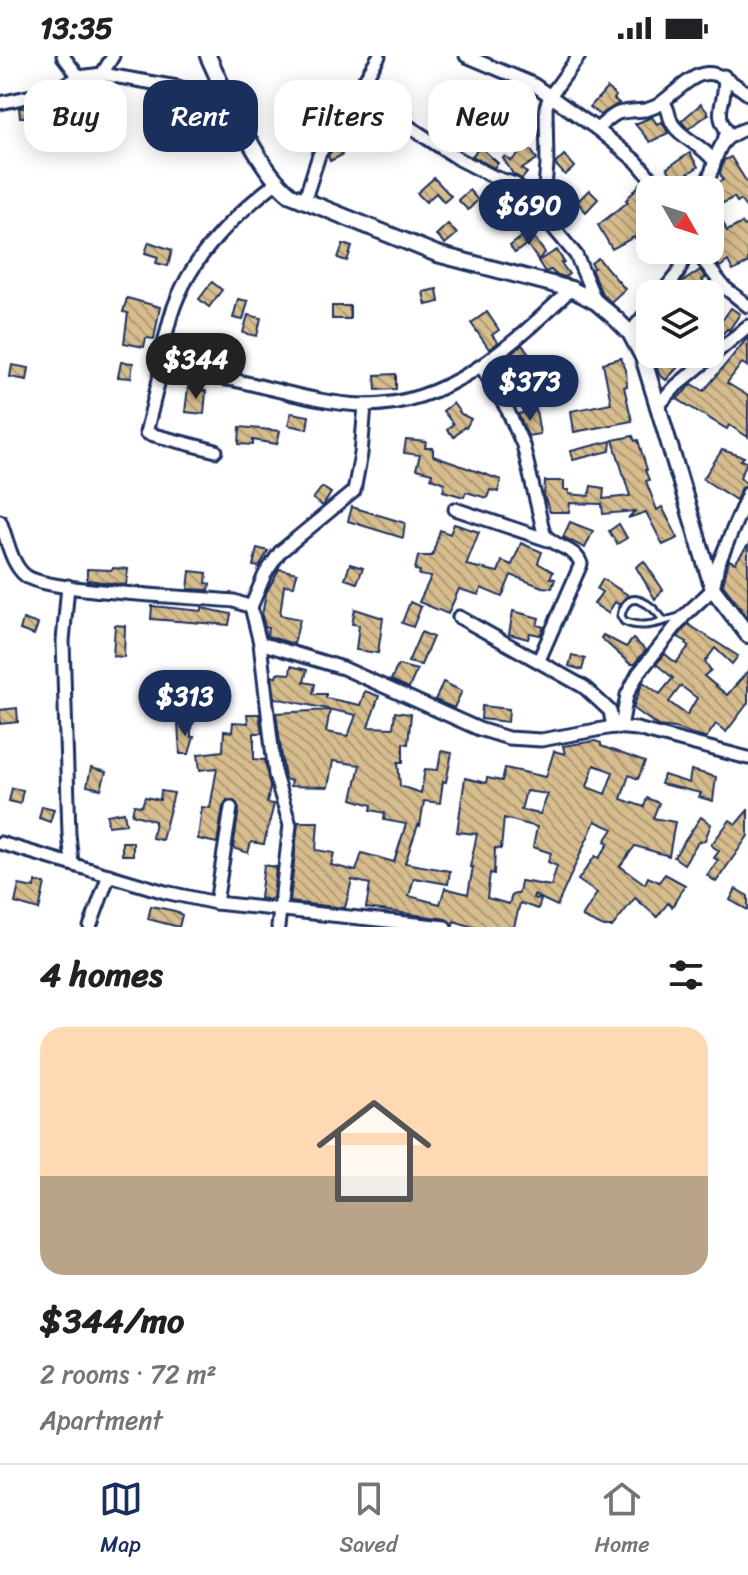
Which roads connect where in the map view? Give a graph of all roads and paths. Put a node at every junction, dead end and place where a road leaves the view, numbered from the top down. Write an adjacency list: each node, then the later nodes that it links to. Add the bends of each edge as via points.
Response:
1 (63, 56): 10 (street)
2 (113, 56): 8 (street)
3 (208, 56): 11 (street)
4 (363, 56): 7 (street)
5 (466, 56): 14 (street, via 523,78)
6 (579, 56): 14 (street)
7 (376, 60): 26 (street, via 319,155)
8 (102, 74): 10 (street); 12 (street)
9 (724, 76): 13 (street); 16 (street, via 705,72); 20 (street, via 726,93 719,115 727,131)
10 (79, 77): 15 (street, via 54,91)
11 (219, 80)
12 (143, 81)
13 (748, 94)
14 (550, 96): 19 (street); 27 (street, via 545,115)
15 (0, 103)
16 (661, 103): 19 (street, via 618,112); 22 (street, via 675,128)
17 (748, 128): 20 (street)
18 (412, 129): 27 (street, via 459,159 515,184)
19 (597, 129): 23 (street)
20 (724, 140): 22 (street)
21 (258, 150): 25 (street)
22 (713, 160): 24 (street)
23 (649, 176)
24 (710, 176)
25 (277, 182): 26 (street); 35 (street, via 229,224 181,285)
26 (304, 202): 29 (street, via 437,254)
27 (546, 217): 30 (street, via 576,255)
28 (706, 264): 31 (street)
29 (571, 289): 30 (street); 36 (street)
30 (596, 302): 34 (street)
31 (748, 306)
32 (636, 326): 34 (street)
33 (748, 326): 38 (street)
34 (630, 333): 38 (street)
35 (163, 363): 37 (street, via 180,374); 39 (street, via 146,433)
36 (481, 366): 37 (street, via 423,394); 43 (street, via 518,431 538,520)
37 (365, 405): 47 (street, via 354,491 280,552)
38 (659, 405): 46 (street)
39 (216, 451)
40 (748, 493): 46 (street)
41 (455, 509): 43 (street)
42 (0, 521): 44 (street)
43 (549, 540): 53 (street, via 575,553 581,564)
44 (5, 547): 45 (street, via 30,579)
45 (68, 586): 47 (street); 58 (street, via 63,641)
46 (713, 589): 48 (street); 51 (street)
47 (251, 607): 52 (street)
48 (684, 616): 50 (lane); 54 (street, via 631,685)
49 (459, 617): 53 (street)
50 (664, 621): 50 (lane, via 640,626 621,616 638,599)
51 (748, 635)
52 (260, 643): 54 (street, via 343,668 494,735 541,740); 61 (street, via 275,775 290,825)
53 (539, 660): 54 (street, via 605,704)
54 (617, 727): 55 (street)
55 (748, 758)
56 (231, 808): 60 (street)
57 (0, 843): 58 (street)
58 (72, 863): 59 (street)
59 (109, 875): 60 (street); 62 (street)
60 (216, 903): 61 (street)
61 (280, 911): 63 (street); 64 (street)
62 (90, 927)
63 (278, 927)
64 (445, 927)

